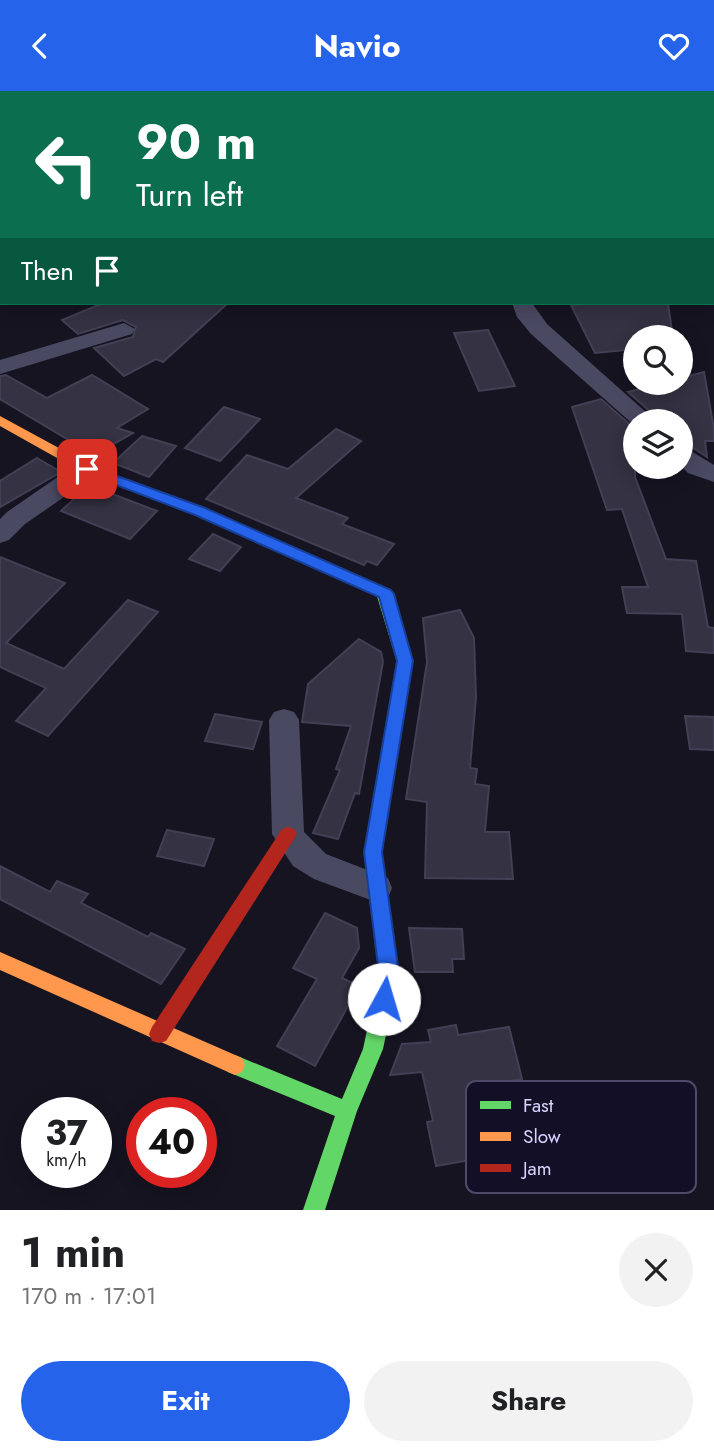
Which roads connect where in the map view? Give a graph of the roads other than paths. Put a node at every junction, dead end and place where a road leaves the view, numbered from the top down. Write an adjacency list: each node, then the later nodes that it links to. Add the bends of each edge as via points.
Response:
1 (523, 305): 4 (street, via 539,329)
2 (124, 329): 3 (street)
3 (0, 367)
4 (630, 409)
5 (0, 421): 7 (street)
6 (693, 464): 8 (street)
7 (87, 469): 9 (street); 12 (street, via 200,512 386,594 405,661 373,852)
8 (714, 474)
9 (0, 534)
10 (285, 720): 11 (street)
11 (288, 834): 12 (street, via 307,862); 14 (street)
12 (376, 888): 15 (street, via 389,974 373,1049)
13 (0, 961): 14 (street)
14 (159, 1034): 15 (street)
15 (347, 1111): 16 (street)
16 (314, 1210)

